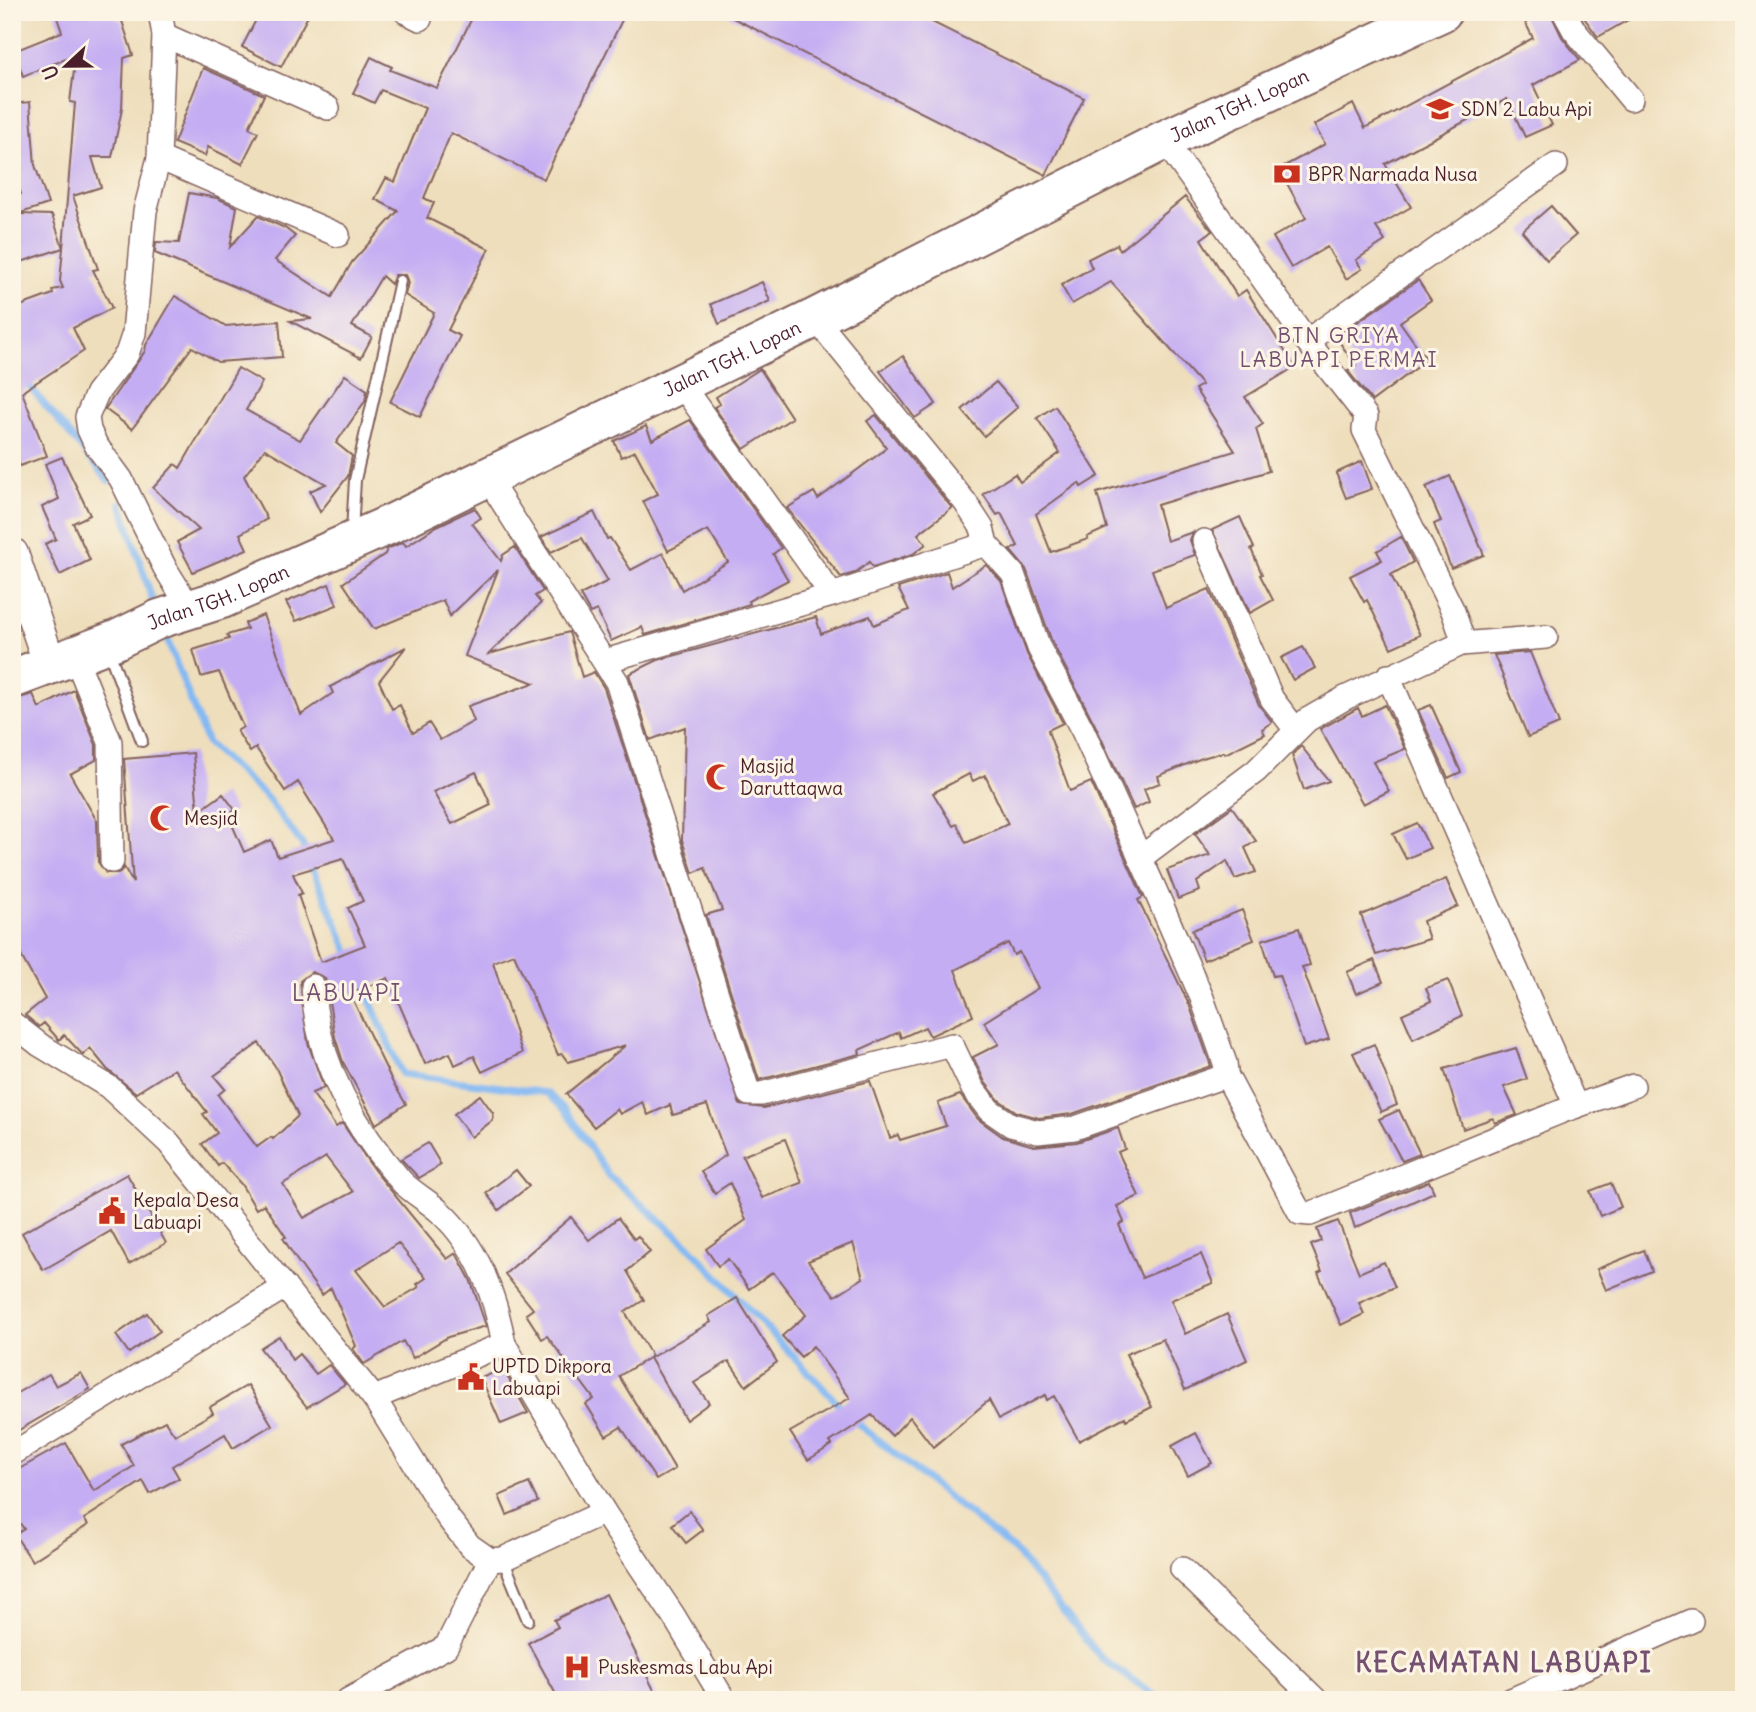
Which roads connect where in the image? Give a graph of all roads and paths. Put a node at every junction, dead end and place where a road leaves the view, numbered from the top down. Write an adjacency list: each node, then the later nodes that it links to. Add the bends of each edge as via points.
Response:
1 (160, 12): 4 (street)
2 (1442, 12): 7 (highway, Jalan TGH. Lopan)
3 (1564, 12): 5 (street)
4 (164, 35): 6 (street); 8 (street)
5 (1631, 99)
6 (328, 108)
7 (1164, 140): 12 (highway, Jalan TGH. Lopan); 13 (street)
8 (159, 158): 10 (street); 21 (street, via 145,211 134,333 127,354 97,393 87,416 96,445 121,479 165,568)
9 (1556, 165): 13 (street)
10 (338, 234)
11 (400, 281): 17 (lane, via 355,480)
12 (815, 318): 14 (highway, Jalan TGH. Lopan); 18 (street, via 965,502 982,528)
13 (1307, 341): 23 (street, via 1366,416 1364,430 1453,611)
14 (681, 384): 15 (highway, Jalan TGH. Lopan); 20 (street)
15 (488, 478): 17 (highway, Jalan TGH. Lopan); 25 (street)
16 (1204, 541): 28 (street, via 1272,699)
17 (351, 542): 21 (highway, Jalan TGH. Lopan)
18 (986, 544): 20 (street); 30 (street, via 1013,574 1039,648 1083,731)
19 (12, 554): 24 (street)
20 (832, 596): 25 (street)
21 (175, 614): 24 (highway, Jalan TGH. Lopan)
22 (1546, 637): 23 (street)
23 (1461, 644): 26 (street)
24 (87, 651): 27 (highway, Jalan TGH. Lopan); 29 (lane); 31 (street, via 110,742)
25 (605, 661): 34 (street, via 617,682 749,1094 952,1045 973,1089 999,1118 1023,1130 1063,1132)
26 (1388, 676): 28 (street); 36 (street)
27 (12, 679)
28 (1296, 730): 30 (street, via 1256,771)
29 (142, 741)
30 (1140, 858): 34 (street, via 1202,998)
31 (111, 861)
32 (313, 986): 38 (street, via 323,1046 341,1096 403,1183 441,1212 465,1242 497,1305)
33 (12, 1023): 37 (street, via 108,1087 150,1123)
34 (1225, 1073): 36 (street, via 1300,1213 1310,1214)
35 (1633, 1086): 36 (street)
36 (1576, 1106)
37 (285, 1287): 39 (street); 40 (street)
38 (504, 1344): 39 (street); 41 (street)
39 (374, 1398): 42 (street, via 470,1546)
40 (12, 1454)
41 (604, 1512): 42 (street); 47 (street)
42 (496, 1560): 44 (lane); 46 (street, via 446,1647)
43 (1182, 1569): 48 (street)
44 (528, 1620)
45 (1691, 1621): 49 (street)
46 (348, 1700)
47 (724, 1700)
48 (1315, 1700)
49 (1511, 1700)

